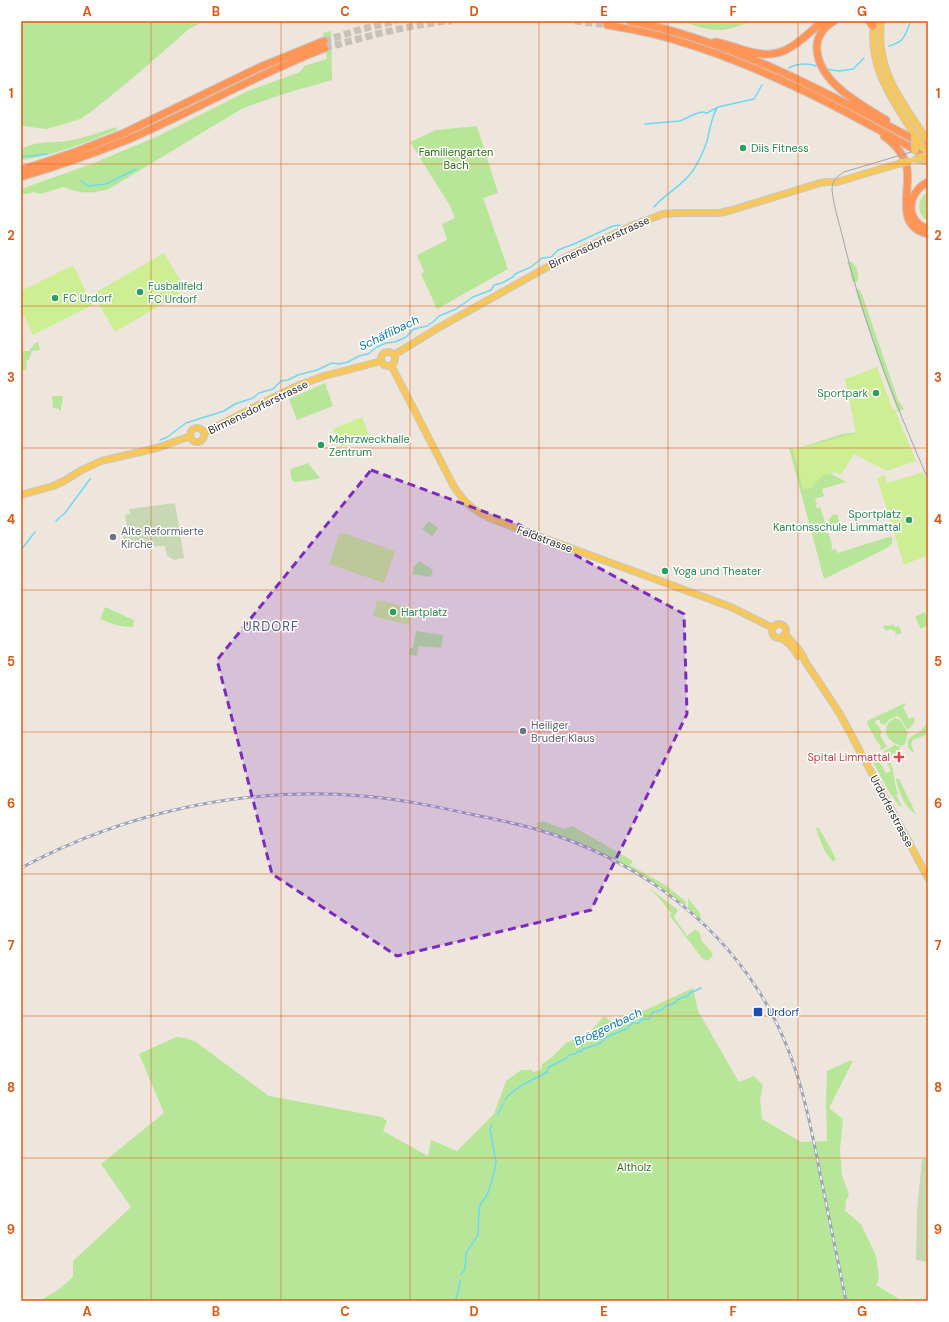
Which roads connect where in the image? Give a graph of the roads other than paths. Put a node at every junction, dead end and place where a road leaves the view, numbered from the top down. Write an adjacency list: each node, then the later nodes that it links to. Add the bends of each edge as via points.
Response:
1 (630, 21): 7 (highway)
2 (823, 21): 7 (highway, via 794,46 777,53 759,54)
3 (834, 21): 9 (highway, via 823,30 818,40 818,57 824,72 855,100)
4 (881, 21): 11 (main road, via 881,48 887,74 900,101)
5 (872, 23): 10 (main road, via 876,58 883,81)
6 (607, 25): 8 (highway, via 676,40 707,50 768,74)
7 (699, 39): 9 (highway, via 782,72)
8 (825, 102): 13 (highway); 20 (highway, via 880,134 899,151 907,173 907,216 914,226)
9 (906, 134): 12 (highway)
10 (914, 134): 13 (main road, bridge); 14 (main road, bridge)
11 (926, 139)
12 (928, 147)
13 (928, 155): 14 (main road, Birmensdorferstrasse, bridge)
14 (913, 160): 15 (main road, Birmensdorferstrasse, bridge); 21 (main road, Birmensdorferstrasse, bridge, via 837,182 820,183 725,212 672,213 656,216 574,252)
15 (928, 161)
16 (21, 170): 17 (highway, via 109,139 254,69 291,53 324,44 127,140)
17 (21, 177)
18 (928, 182): 19 (highway, via 916,191 911,209 917,222)
19 (928, 229)
20 (928, 234)
21 (394, 355): 22 (main road, Birmensdorferstrasse, via 385,353 381,357); 23 (main road, via 395,360)
22 (382, 361): 23 (main road, via 386,365); 24 (main road, Birmensdorferstrasse, via 299,385)
23 (391, 365): 27 (main road, Feldstrasse, via 453,485 463,500 475,511 742,611)
24 (204, 433): 25 (main road, Birmensdorferstrasse, via 202,429 195,428); 25 (main road, Birmensdorferstrasse, via 203,439 198,442)
25 (191, 436): 26 (main road, Birmensdorferstrasse, via 132,455 105,460 58,484)
26 (21, 495)
27 (773, 628): 28 (main road, via 774,636); 28 (main road, via 782,625 785,629)
28 (783, 636): 29 (main road, Urdorferstrasse, via 805,661 840,714)
29 (928, 878)

